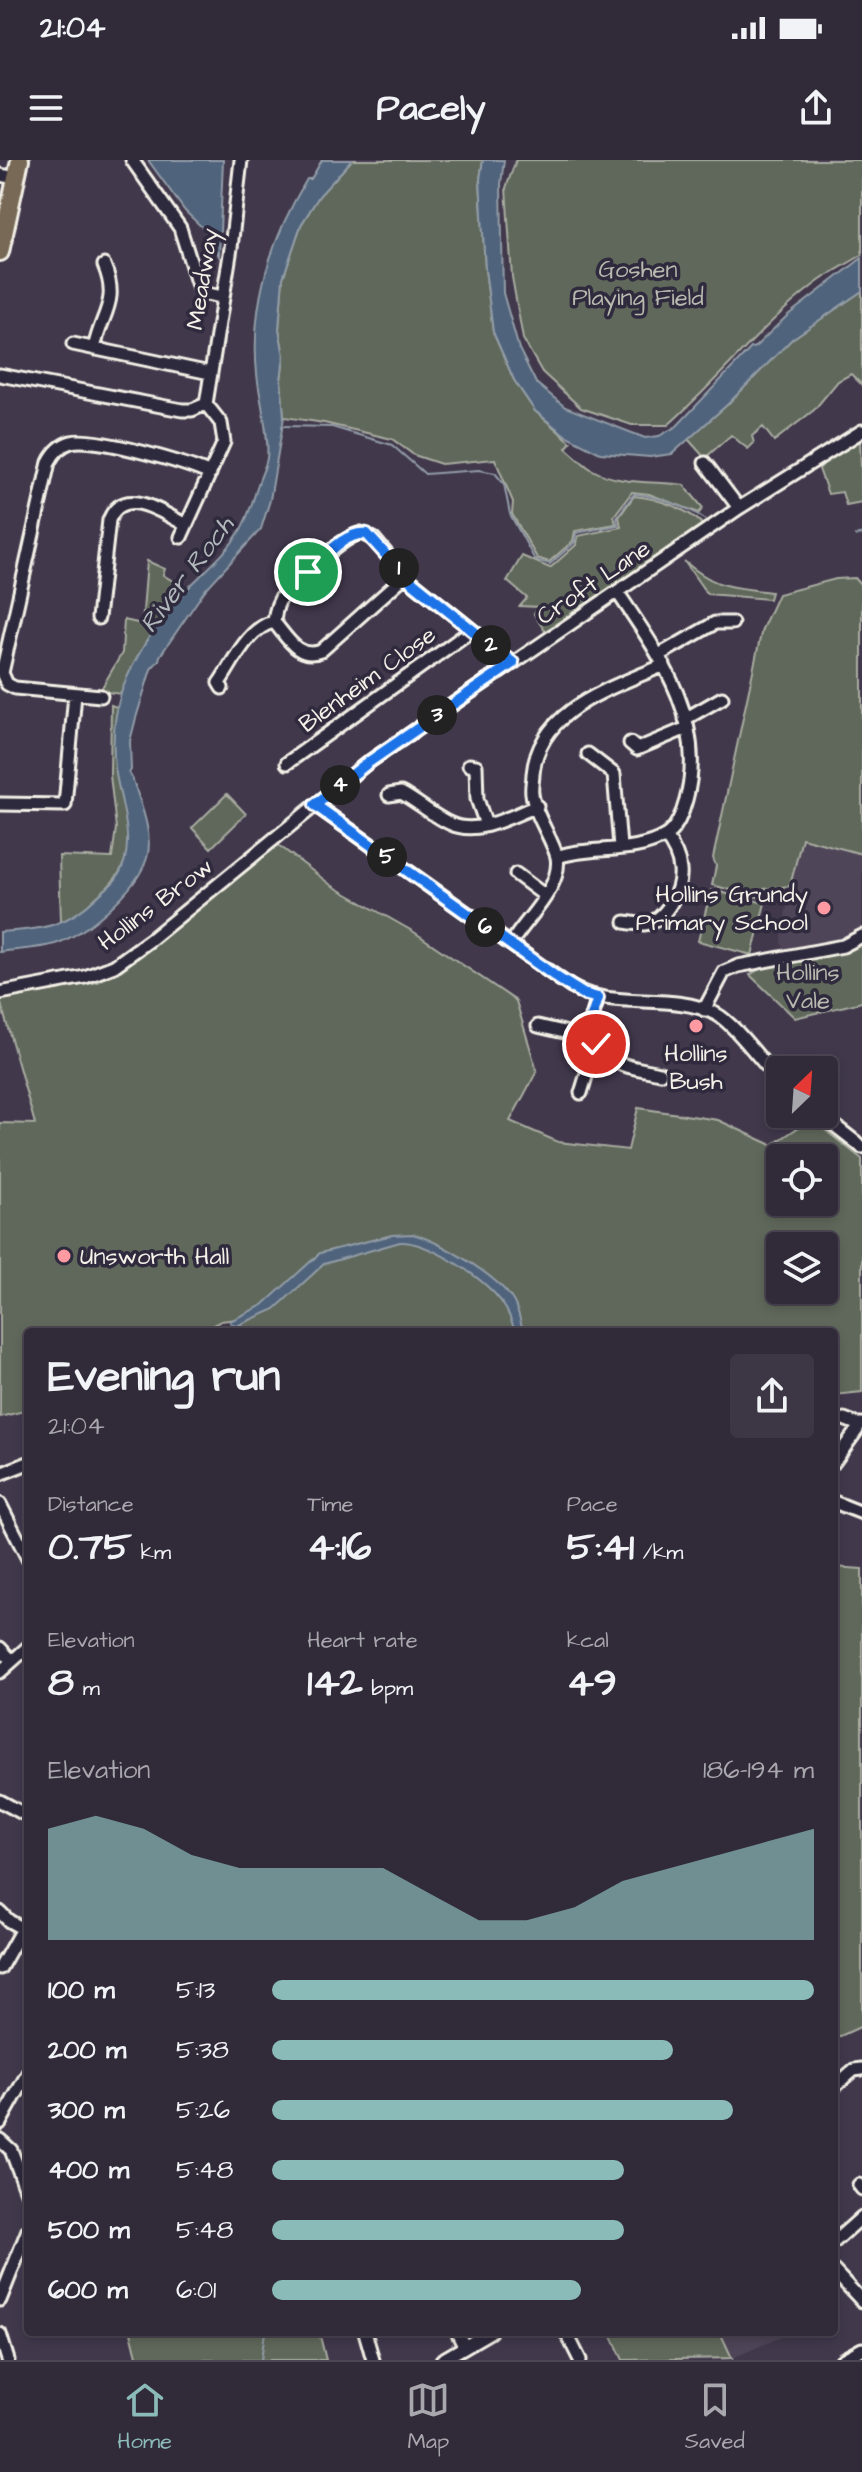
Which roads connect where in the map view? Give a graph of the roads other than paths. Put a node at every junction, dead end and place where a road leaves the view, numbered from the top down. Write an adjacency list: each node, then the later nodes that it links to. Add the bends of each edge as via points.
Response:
1 (20, 160): 4 (highway)
2 (132, 160): 7 (street, via 180,228 199,289)
3 (241, 160): 7 (street, Meadway)
4 (8, 176): 5 (highway)
5 (0, 252)
6 (104, 265): 9 (street, via 112,297)
7 (222, 297): 10 (street, Meadway)
8 (73, 344): 9 (street)
9 (94, 349): 10 (street)
10 (210, 373): 12 (street, Meadway)
11 (0, 375): 12 (street, via 182,410)
12 (206, 404): 15 (street, via 225,437)
13 (862, 431): 16 (street, Croft Lane)
14 (705, 463): 16 (street)
15 (210, 474): 19 (street, via 183,531 137,502 116,508 109,520); 26 (street, via 177,460 81,441 63,446 51,457 1,669 4,680 15,688)
16 (739, 508): 18 (street, Croft Lane)
17 (405, 576): 20 (street, via 317,653 297,649); 20 (street, via 361,528 285,592); 22 (street)
18 (618, 593): 23 (street); 24 (street, Croft Lane)
19 (102, 614)
20 (274, 622): 25 (street, via 253,633 219,683)
21 (732, 623): 23 (street, via 715,623)
22 (472, 630): 24 (street); 32 (street, Blenheim Close)
23 (662, 660): 29 (street); 37 (street, via 597,694 550,728 536,757 532,794)
24 (513, 663): 36 (street, Croft Lane)
25 (222, 688)
26 (75, 694): 27 (street); 35 (street, via 65,805)
27 (101, 696)
28 (722, 698): 29 (street)
29 (686, 723): 30 (street, via 637,749); 39 (street, via 688,794)
30 (630, 743)
31 (588, 754): 40 (street, via 616,770)
32 (287, 763)
33 (476, 763): 38 (street, via 477,799)
34 (389, 795): 38 (street, via 401,793 461,828)
35 (0, 804)
36 (315, 805): 47 (street, Hollins Brow, via 114,966 85,977); 48 (street, via 559,979)
37 (537, 806): 38 (street); 41 (street)
38 (486, 825)
39 (665, 836): 40 (street); 44 (street, via 680,868 674,896 654,921)
40 (620, 847): 41 (street)
41 (557, 857): 43 (street, via 558,870)
42 (516, 874): 43 (street)
43 (544, 895): 45 (street)
44 (625, 922)
45 (516, 936)
46 (862, 936): 49 (street, via 843,946 724,972)
47 (0, 993)
48 (598, 998): 49 (street, via 671,1002); 51 (street)
49 (704, 1010): 53 (street, via 722,1018)
50 (538, 1026): 51 (street, via 581,1036)
51 (592, 1032): 52 (street)
52 (596, 1044): 54 (street, via 616,1063); 55 (street)
53 (766, 1066)
54 (660, 1073)
55 (581, 1093)
56 (838, 1128): 57 (street)
57 (862, 1147)
58 (844, 1419): 59 (street)
59 (859, 1424): 60 (street)
60 (838, 1455)
61 (24, 1465): 62 (street)
62 (0, 1474)
63 (0, 1504): 66 (street)
64 (838, 1504): 65 (street)
65 (862, 1513)
66 (24, 1551)
67 (0, 1648): 69 (street)
68 (24, 1650): 69 (street)
69 (12, 1661): 70 (street)
70 (0, 1672)
71 (2, 1806): 72 (street)
72 (24, 1814)
73 (0, 1912): 74 (street)
74 (24, 1929)
75 (24, 1932): 76 (street)
76 (0, 1968)
77 (862, 2069): 79 (street)
78 (24, 2080): 80 (street)
79 (838, 2084)
80 (0, 2123)
81 (0, 2140): 82 (street, via 11,2150)
82 (24, 2184)
83 (862, 2217): 84 (street)
84 (838, 2238)
85 (24, 2240): 87 (street)
86 (838, 2275): 88 (street)
87 (0, 2300)
88 (862, 2301)
89 (0, 2334): 97 (street)
90 (366, 2336): 98 (street)
91 (459, 2336): 94 (street)
92 (483, 2336): 94 (street)
93 (568, 2336): 99 (street)
94 (464, 2346): 96 (street)
95 (862, 2349): 100 (street)
96 (445, 2359)
97 (8, 2360)
98 (373, 2360)
99 (580, 2360)
100 (842, 2360)

